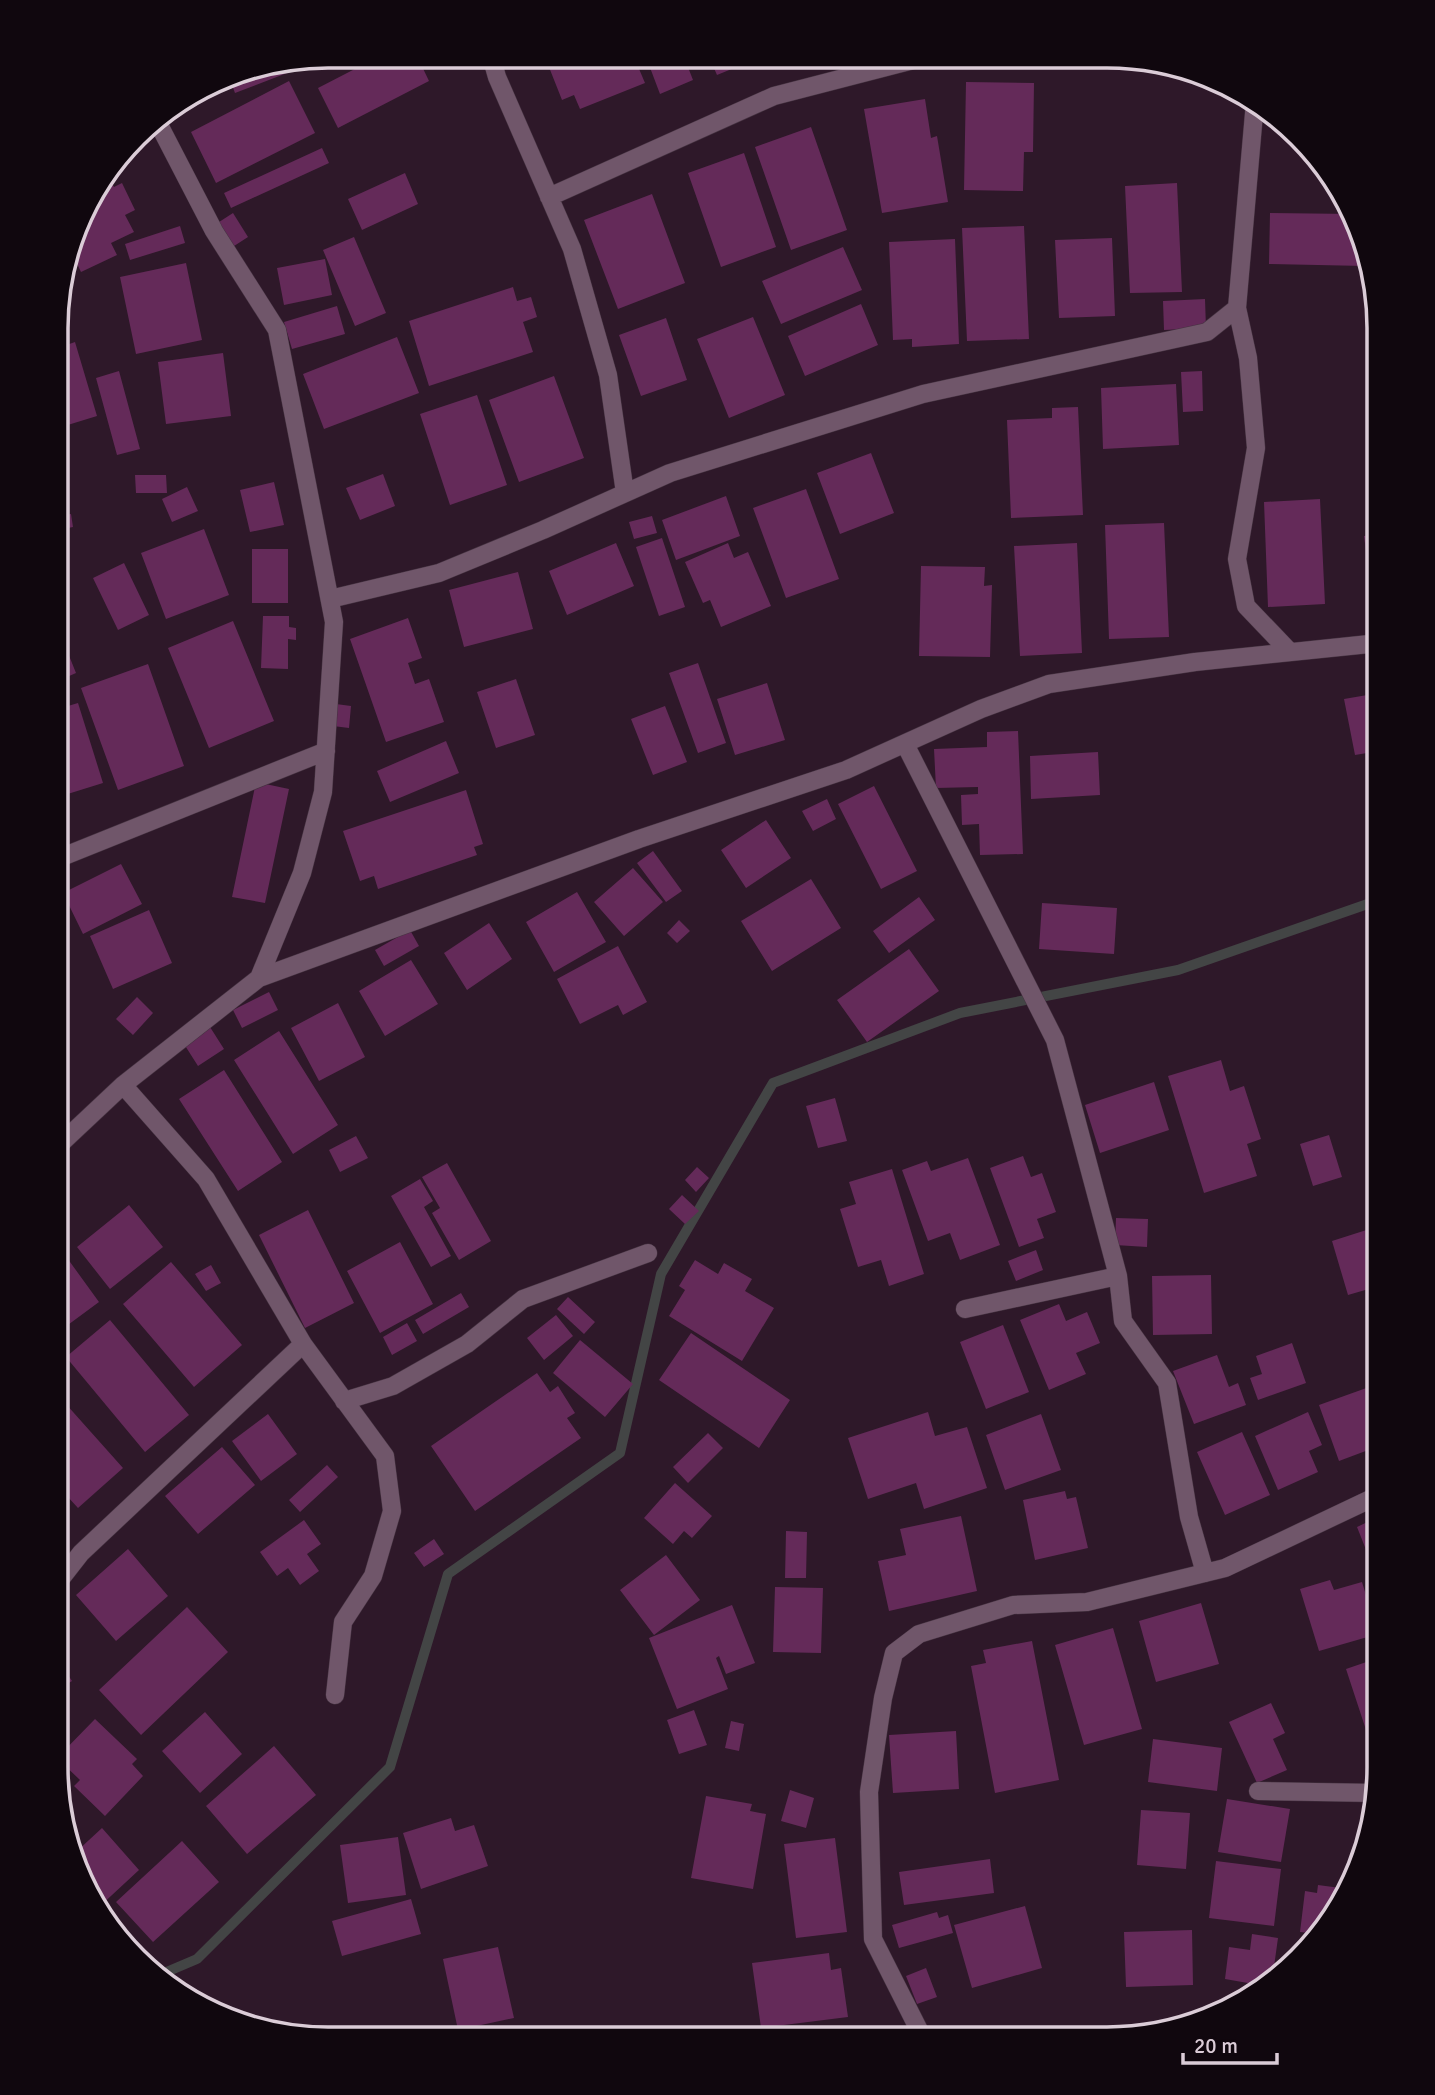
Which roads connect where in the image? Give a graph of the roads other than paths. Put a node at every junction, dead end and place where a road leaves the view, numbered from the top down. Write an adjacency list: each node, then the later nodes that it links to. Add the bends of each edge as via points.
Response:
1 (494, 68): 5 (street)
2 (882, 68): 5 (street, via 774,96)
3 (1254, 114): 6 (street)
4 (161, 129): 8 (street, via 214,231 277,330)
5 (549, 197): 7 (street, via 572,249 608,375)
6 (1237, 308): 7 (street, via 1207,332 923,394 670,473); 10 (street, via 1248,358 1256,449 1237,559 1246,606)
7 (625, 493): 8 (street, via 439,573)
8 (330, 598): 12 (street, via 334,622)
9 (1367, 644): 10 (street)
10 (1290, 652): 11 (street, via 1049,684)
11 (905, 744): 14 (street, via 846,770 639,839); 18 (street, via 1055,1041)
12 (326, 751): 13 (street); 14 (street, via 323,792 302,873)
13 (68, 855)
14 (259, 978): 15 (street)
15 (124, 1085): 16 (street); 20 (street, via 206,1179)
16 (68, 1137)
17 (648, 1253): 21 (street, via 523,1299 467,1345 393,1386)
18 (1118, 1276): 19 (street); 24 (street, via 1123,1321 1167,1382 1189,1517)
19 (965, 1309)
20 (303, 1344): 21 (street); 23 (street)
21 (344, 1401): 25 (street, via 385,1456 392,1511 373,1576 343,1622)
22 (1367, 1500): 24 (street, via 1225,1568)
23 (68, 1570)
24 (1205, 1573): 28 (street, via 1087,1602 1013,1605 919,1634 894,1653 869,1791 873,1939)
25 (335, 1695)
26 (1258, 1791): 27 (street)
27 (1365, 1793)
28 (917, 2027)

